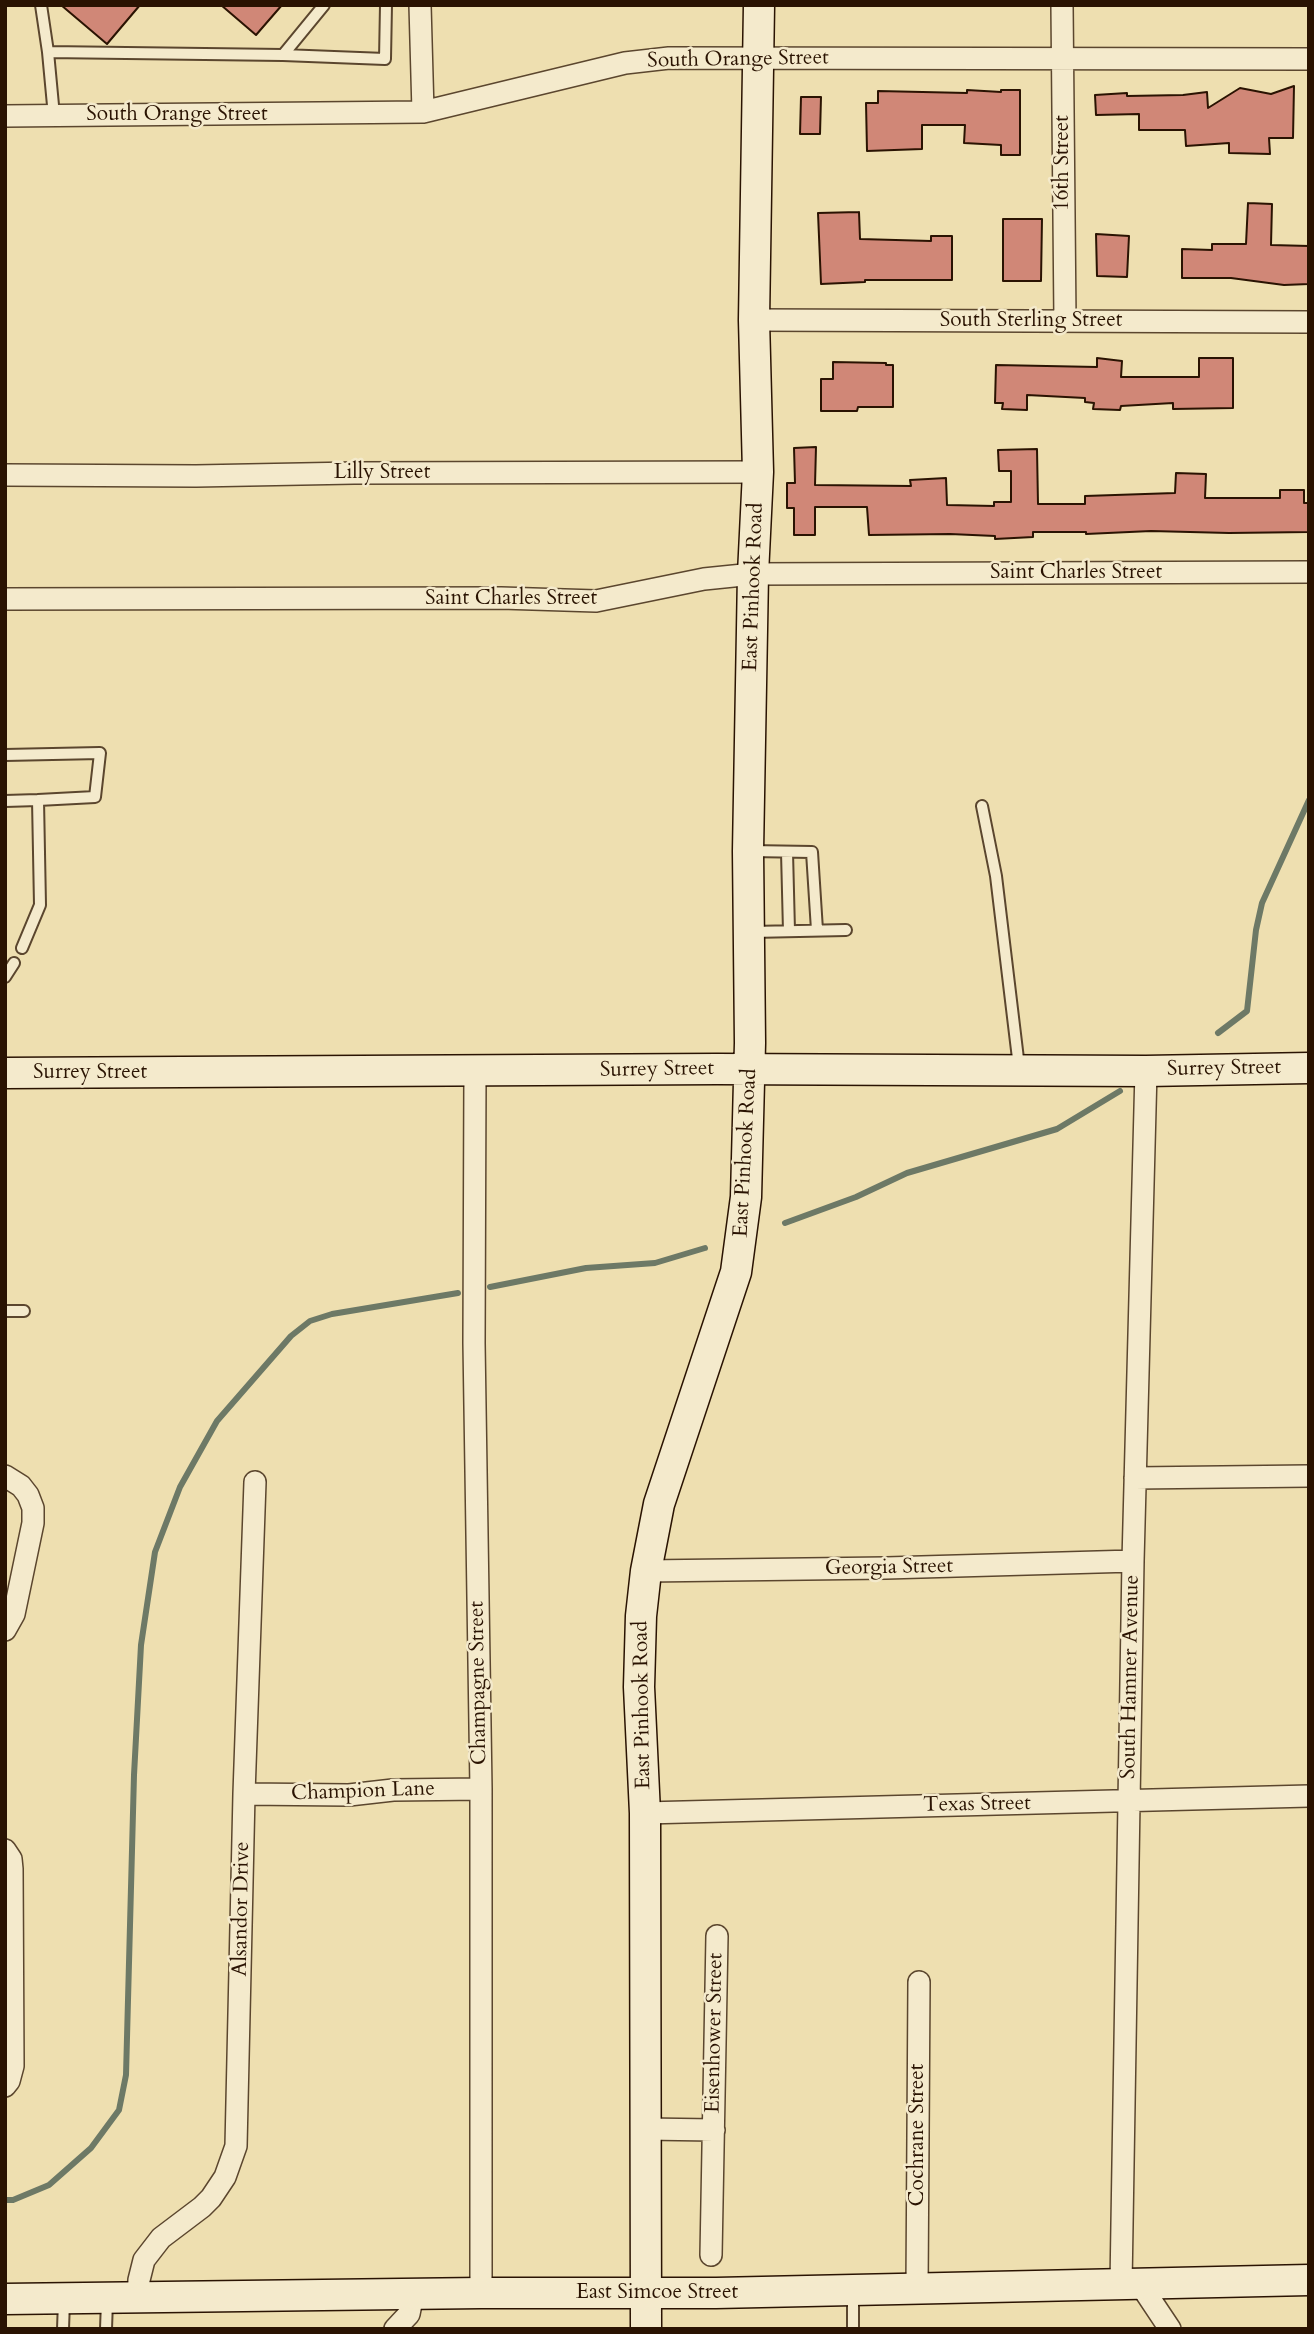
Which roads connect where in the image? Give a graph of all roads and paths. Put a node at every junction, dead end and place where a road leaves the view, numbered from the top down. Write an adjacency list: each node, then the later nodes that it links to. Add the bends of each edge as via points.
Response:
1 (41, 5): 7 (lane)
2 (324, 5): 8 (lane)
3 (386, 5): 8 (lane, via 385,59)
4 (420, 5): 12 (street)
5 (760, 5): 9 (street, East Pinhook Road)
6 (1062, 5): 11 (street, 16th Street)
7 (48, 52): 8 (lane); 14 (lane)
8 (283, 55)
9 (760, 57): 11 (street, South Orange Street); 12 (street, South Orange Street, via 625,63); 15 (street, East Pinhook Road)
10 (1309, 59): 11 (street, South Orange Street)
11 (1063, 60): 16 (street, 16th Street)
12 (423, 112): 14 (street, South Orange Street)
13 (5, 116): 14 (street, South Orange Street)
14 (54, 116)
15 (754, 320): 16 (street, South Sterling Street); 18 (street, East Pinhook Road)
16 (1065, 321): 17 (street, South Sterling Street)
17 (1309, 322)
18 (758, 472): 19 (street, Lilly Street); 21 (street, East Pinhook Road)
19 (5, 475)
20 (1309, 572): 21 (street, Saint Charles Street)
21 (753, 574): 22 (street, Saint Charles Street, via 596,601); 27 (street, East Pinhook Road)
22 (5, 599)
23 (5, 755): 24 (lane, via 100,753 95,797)
24 (38, 800): 25 (lane); 33 (lane, via 40,905)
25 (5, 801)
26 (982, 806): 38 (lane, via 996,876)
27 (748, 851): 28 (lane); 32 (street, East Pinhook Road)
28 (787, 852): 29 (lane, via 812,852); 31 (lane)
29 (817, 930): 30 (lane); 31 (lane)
30 (846, 930)
31 (789, 931): 32 (lane)
32 (749, 932): 37 (street, East Pinhook Road)
33 (22, 947)
34 (14, 963): 35 (lane)
35 (5, 977)
36 (1309, 1068): 39 (street, Surrey Street)
37 (750, 1069): 38 (street, Surrey Street); 40 (street, Surrey Street); 49 (street, East Pinhook Road, via 741,1250 659,1504)
38 (1019, 1070): 39 (street, Surrey Street)
39 (1146, 1070): 46 (street, South Hamner Avenue)
40 (475, 1072): 41 (street, Surrey Street); 51 (street, Champagne Street)
41 (5, 1073)
42 (5, 1311): 43 (lane)
43 (24, 1311)
44 (5, 1476): 50 (street, via 21,1486 33,1508 14,1614)
45 (1309, 1476): 46 (street)
46 (1135, 1478): 48 (street, South Hamner Avenue)
47 (255, 1482): 52 (street, Alsandor Drive)
48 (1133, 1561): 49 (street, Georgia Street); 54 (street, South Hamner Avenue)
49 (646, 1571): 55 (street, East Pinhook Road, via 639,1687)
50 (5, 1630)
51 (481, 1789): 52 (street, Champion Lane, via 393,1790 349,1796); 67 (street, Champagne Street)
52 (244, 1794): 72 (street, Alsandor Drive, via 236,2146 225,2177 211,2198 161,2238 144,2260)
53 (1309, 1796): 54 (street, Texas Street)
54 (1129, 1801): 55 (street, Texas Street); 64 (street, South Hamner Avenue)
55 (645, 1813): 60 (street, East Pinhook Road)
56 (5, 1850): 59 (street, via 12,1869 13,2066)
57 (717, 1936): 61 (street, Eisenhower Street)
58 (919, 1982): 65 (street, Cochrane Street)
59 (5, 2086)
60 (645, 2129): 61 (street, Eisenhower Street); 68 (street, East Pinhook Road)
61 (714, 2130): 62 (street, Eisenhower Street)
62 (711, 2255)
63 (1309, 2280): 64 (street, East Simcoe Street)
64 (1130, 2284): 65 (street, East Simcoe Street); 79 (street)
65 (917, 2288): 66 (street, East Simcoe Street)
66 (853, 2290): 68 (street, East Simcoe Street); 78 (lane)
67 (481, 2293): 68 (street, East Simcoe Street); 69 (street, East Simcoe Street)
68 (646, 2293): 77 (street, East Pinhook Road)
69 (413, 2294): 72 (street, East Simcoe Street); 76 (street, via 409,2314)
70 (64, 2298): 71 (street, East Simcoe Street); 73 (street, East Simcoe Street); 74 (lane)
71 (107, 2298): 72 (street, East Simcoe Street); 75 (lane)
72 (138, 2298)
73 (5, 2299)
74 (64, 2329)
75 (106, 2329)
76 (395, 2329)
77 (646, 2329)
78 (853, 2329)
79 (1170, 2329)

